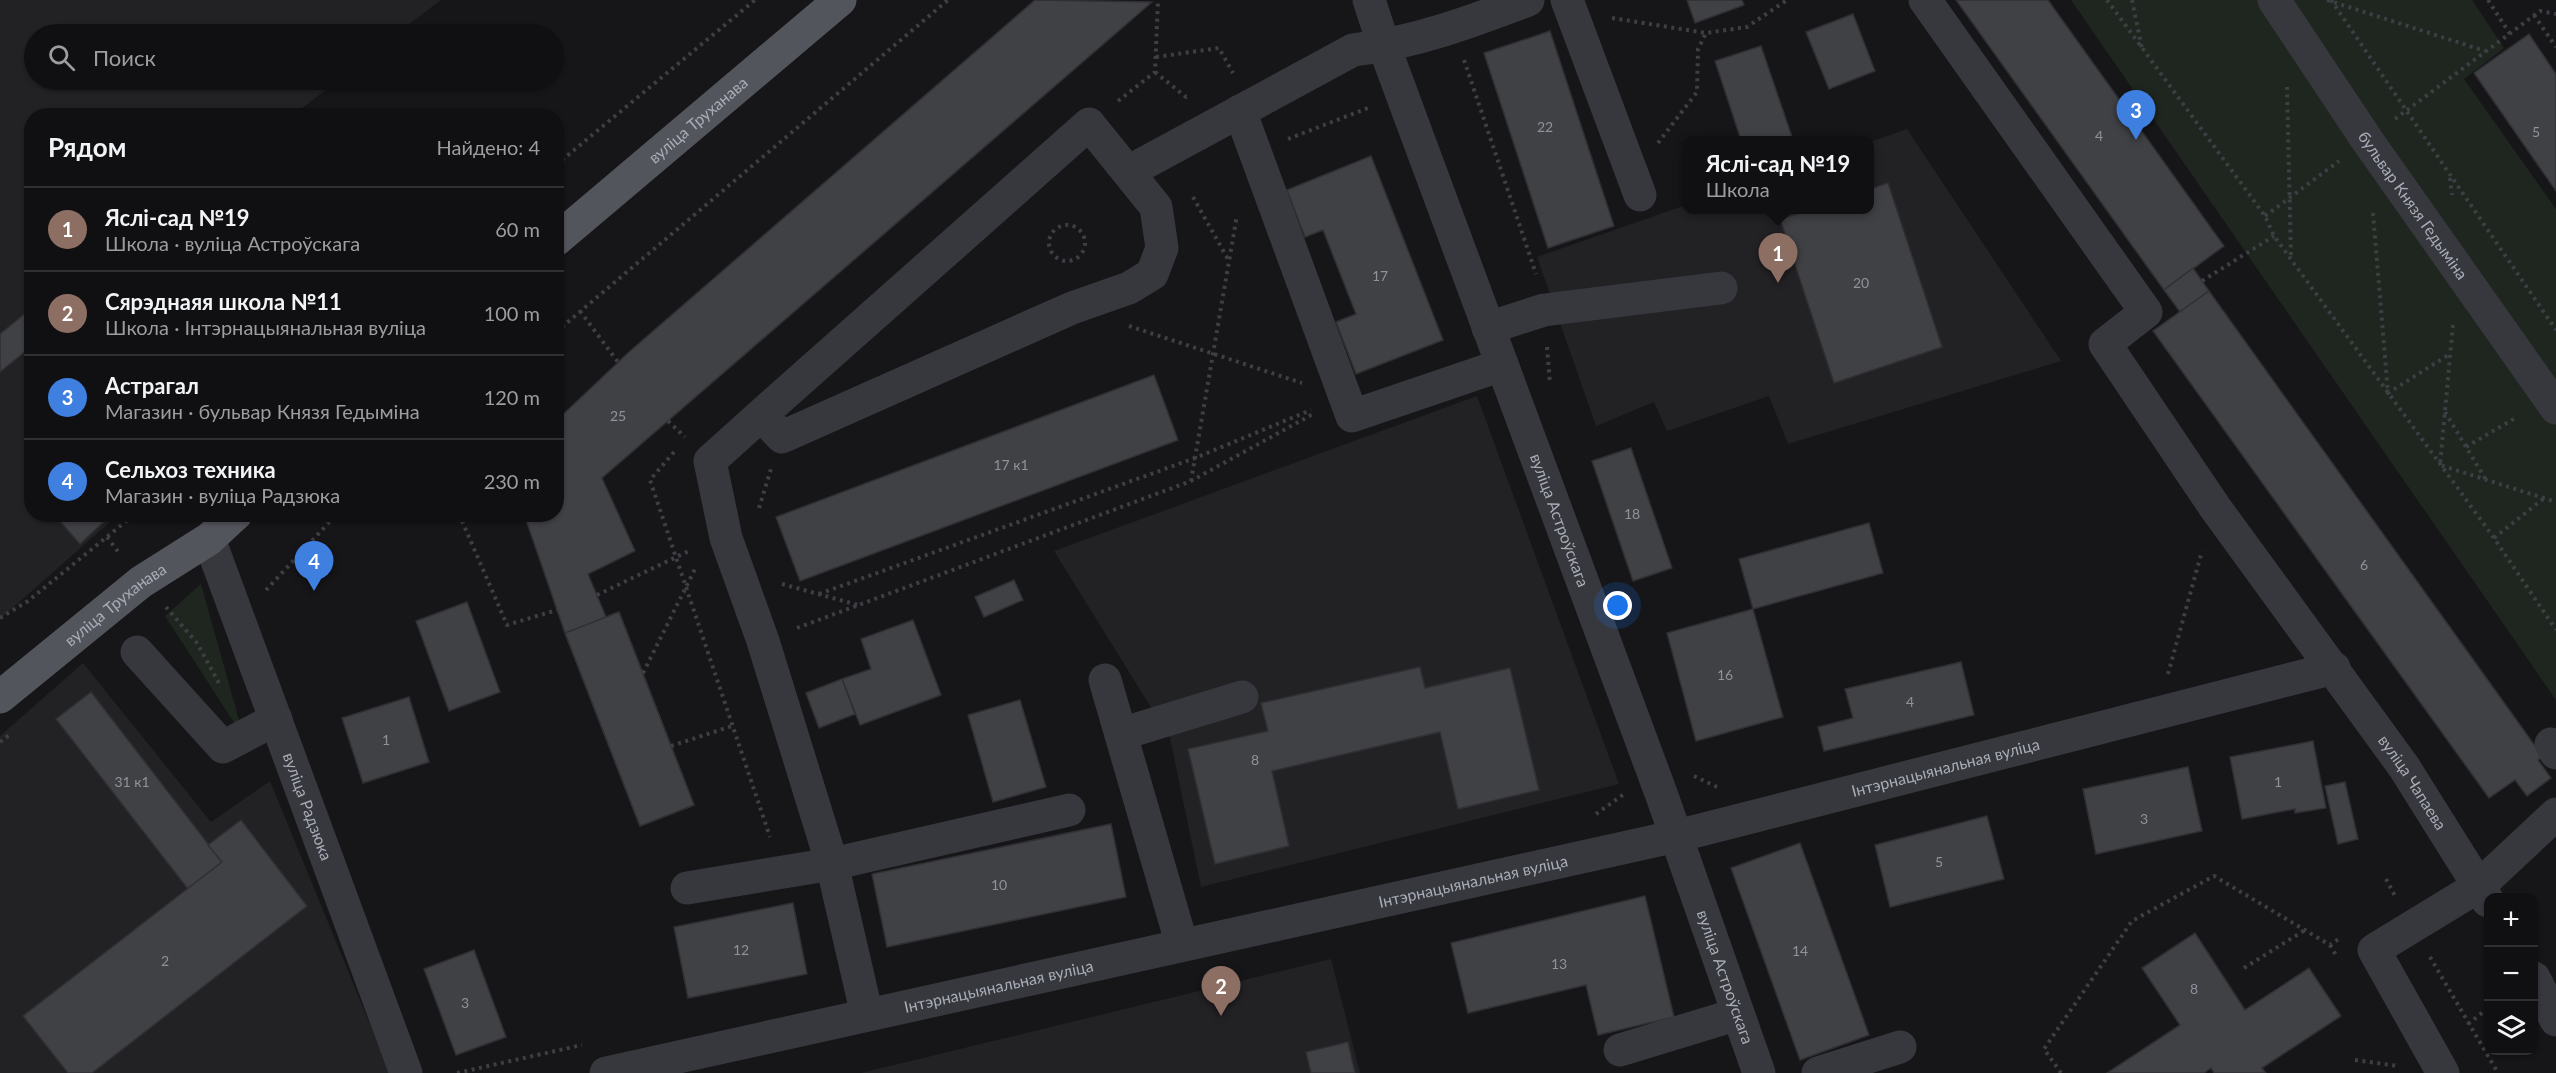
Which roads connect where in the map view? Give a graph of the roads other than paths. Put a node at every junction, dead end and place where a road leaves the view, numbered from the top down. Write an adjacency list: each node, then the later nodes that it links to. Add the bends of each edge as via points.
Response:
1 (840, 0): 11 (main road, вуліца Труханава)
2 (1369, 0): 7 (street, вуліца Астроўскага)
3 (1528, 0): 7 (street, via 1453,28)
4 (1925, 0): 20 (street, вуліца Чапаева, via 2146,312 2105,344 2214,506)
5 (2274, 0): 15 (street, бульвар Князя Гедыміна, via 2367,140)
6 (1569, 6): 10 (street)
7 (1384, 46): 8 (street, via 1353,50); 13 (street, вуліца Астроўскага)
8 (1240, 111): 9 (street); 14 (street, via 1352,416)
9 (1128, 172): 16 (street, via 1089,124); 16 (street, via 1156,207 1162,248 1152,274 1129,288)
10 (1636, 186)
11 (564, 233)
12 (1721, 288): 13 (street, via 1544,310)
13 (1488, 328): 14 (street, вуліца Астроўскага)
14 (1502, 365): 28 (street, вуліца Астроўскага)
15 (2553, 403)
16 (772, 426): 29 (street, via 710,461 716,541 738,571)
17 (227, 522): 18 (main road, вуліца Труханава)
18 (208, 539): 22 (main road, вуліца Труханава, via 141,582); 24 (street, вуліца Радзюка)
19 (136, 652): 24 (street, via 223,747)
20 (2334, 668): 28 (street, Інтэрнацыянальная вуліца); 31 (street, вуліца Чапаева, via 2404,767)
21 (1105, 680): 25 (street)
22 (0, 697)
23 (1242, 697): 25 (street)
24 (276, 719): 39 (street, вуліца Радзюка)
25 (1121, 734): 32 (street)
26 (1069, 810): 29 (street)
27 (2556, 813): 31 (street)
28 (1677, 836): 32 (street, Інтэрнацыянальная вуліца); 34 (street, вуліца Астроўскага)
29 (832, 864): 30 (street); 35 (street)
30 (687, 888)
31 (2484, 893): 43 (street, via 2374,950)
32 (1182, 945): 35 (street, Інтэрнацыянальная вуліца)
33 (2538, 986): 36 (street)
34 (1738, 1014): 38 (street); 41 (street, вуліца Астроўскага)
35 (867, 1015): 40 (street, Інтэрнацыянальная вуліца)
36 (2556, 1020)
37 (1900, 1047): 42 (street)
38 (1620, 1050)
39 (406, 1073)
40 (606, 1073)
41 (1759, 1073)
42 (1818, 1073)
43 (2443, 1073)

